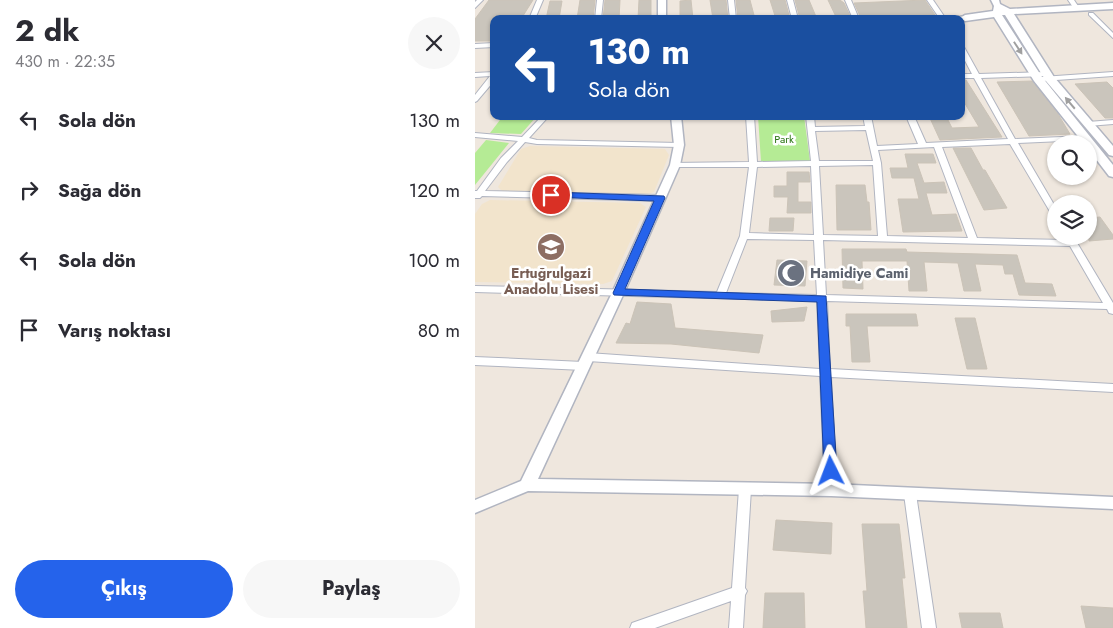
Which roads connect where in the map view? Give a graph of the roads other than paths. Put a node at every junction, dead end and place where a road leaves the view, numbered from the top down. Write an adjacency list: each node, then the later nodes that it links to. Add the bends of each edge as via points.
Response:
1 (480, 0): 10 (street)
2 (540, 0): 16 (street)
3 (600, 0): 17 (street)
4 (662, 0): 18 (street)
5 (731, 0): 19 (street)
6 (790, 0): 20 (street)
7 (848, 0): 21 (street)
8 (930, 0): 22 (street)
9 (1071, 0): 12 (street)
10 (475, 6)
11 (1113, 6): 12 (main road)
12 (1077, 9): 13 (main road)
13 (1001, 12): 15 (main road); 23 (main road); 33 (main road)
14 (1113, 12): 15 (main road)
15 (1091, 14): 24 (street)
16 (534, 15)
17 (598, 15)
18 (662, 15)
19 (733, 15)
20 (794, 15)
21 (854, 15)
22 (940, 15)
23 (965, 18)
24 (1113, 36)
25 (490, 45): 26 (street)
26 (475, 46)
27 (965, 54): 31 (street)
28 (1113, 74): 33 (street)
29 (475, 75): 30 (street)
30 (490, 75)
31 (976, 75): 32 (street); 33 (street); 50 (street)
32 (965, 76)
33 (1042, 76): 43 (main road, one-way to 33); 47 (main road)
34 (490, 80): 35 (street)
35 (475, 100)
36 (543, 120): 48 (street)
37 (676, 120): 51 (street)
38 (750, 120): 59 (street)
39 (810, 120): 45 (street)
40 (868, 120): 44 (street)
41 (912, 120): 53 (street)
42 (1113, 122): 43 (street)
43 (1088, 124): 56 (main road)
44 (870, 128): 45 (street); 54 (street)
45 (811, 129): 58 (street)
46 (475, 135): 48 (street)
47 (1083, 135)
48 (523, 140): 51 (street); 62 (street)
49 (1047, 140): 50 (street)
50 (1013, 142): 52 (street); 64 (street)
51 (679, 145): 60 (street)
52 (937, 145): 53 (street); 69 (street)
53 (923, 146): 54 (street)
54 (874, 148): 57 (street)
55 (1097, 153): 61 (main road)
56 (1113, 153)
57 (877, 163): 58 (street); 67 (street)
58 (815, 164): 59 (street); 66 (street)
59 (753, 165): 60 (street); 65 (street)
60 (675, 166): 63 (street)
61 (1113, 173)
62 (476, 195): 63 (street)
63 (660, 198): 72 (street)
64 (1047, 200)
65 (744, 236): 66 (street); 73 (street)
66 (819, 237): 67 (street); 74 (street)
67 (883, 239): 69 (street)
68 (1047, 239): 69 (street)
69 (974, 241)
70 (1075, 245): 75 (street)
71 (475, 289): 72 (street)
72 (618, 293): 73 (street); 77 (street)
73 (720, 296): 74 (street)
74 (822, 299): 75 (street); 78 (street)
75 (1112, 307)
76 (475, 361): 77 (street)
77 (586, 361): 78 (street); 80 (street)
78 (826, 374): 79 (street); 82 (street)
79 (1113, 388)
80 (527, 485): 81 (street); 85 (street)
81 (745, 488): 82 (street); 86 (street)
82 (831, 490): 83 (street)
83 (911, 494): 84 (street); 89 (street)
84 (1113, 503)
85 (475, 507)
86 (740, 591): 87 (street); 88 (street)
87 (637, 628)
88 (737, 628)
89 (929, 628)

